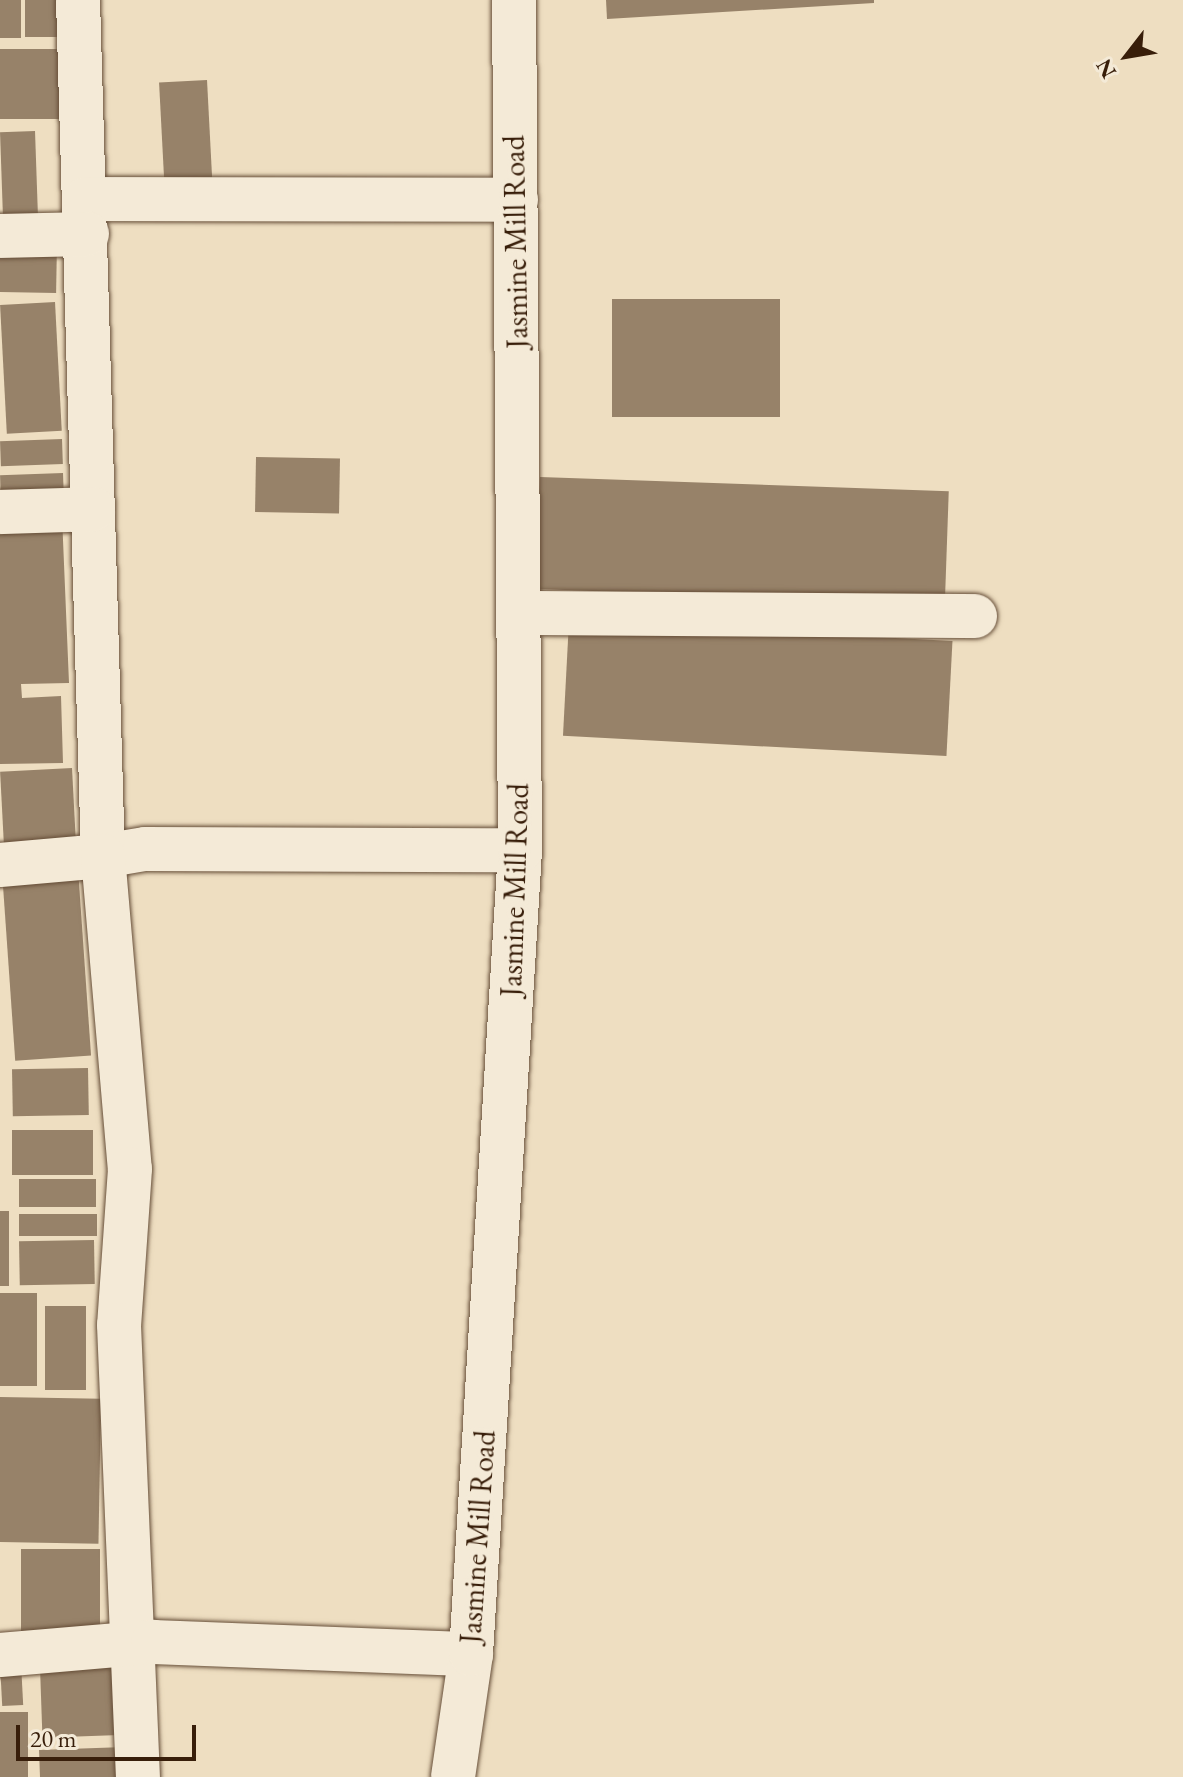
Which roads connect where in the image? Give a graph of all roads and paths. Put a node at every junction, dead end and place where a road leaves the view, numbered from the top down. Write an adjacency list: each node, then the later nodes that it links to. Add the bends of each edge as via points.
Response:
1 (78, 0): 4 (street)
2 (514, 0): 3 (street, Jasmine Mill Road)
3 (516, 200): 4 (street); 8 (street, Jasmine Mill Road)
4 (86, 216): 5 (street); 6 (street)
5 (0, 236)
6 (93, 509): 7 (street); 11 (street)
7 (0, 512)
8 (519, 613): 9 (street); 10 (street, Jasmine Mill Road)
9 (975, 616)
10 (520, 850): 11 (street, via 145,849); 14 (street, Jasmine Mill Road)
11 (103, 856): 12 (street); 13 (street, via 130,1169 119,1325)
12 (0, 865)
13 (130, 1647): 14 (street, via 153,1642); 15 (street); 16 (street)
14 (471, 1654): 17 (street, Jasmine Mill Road)
15 (0, 1655)
16 (138, 1777)
17 (453, 1777)

